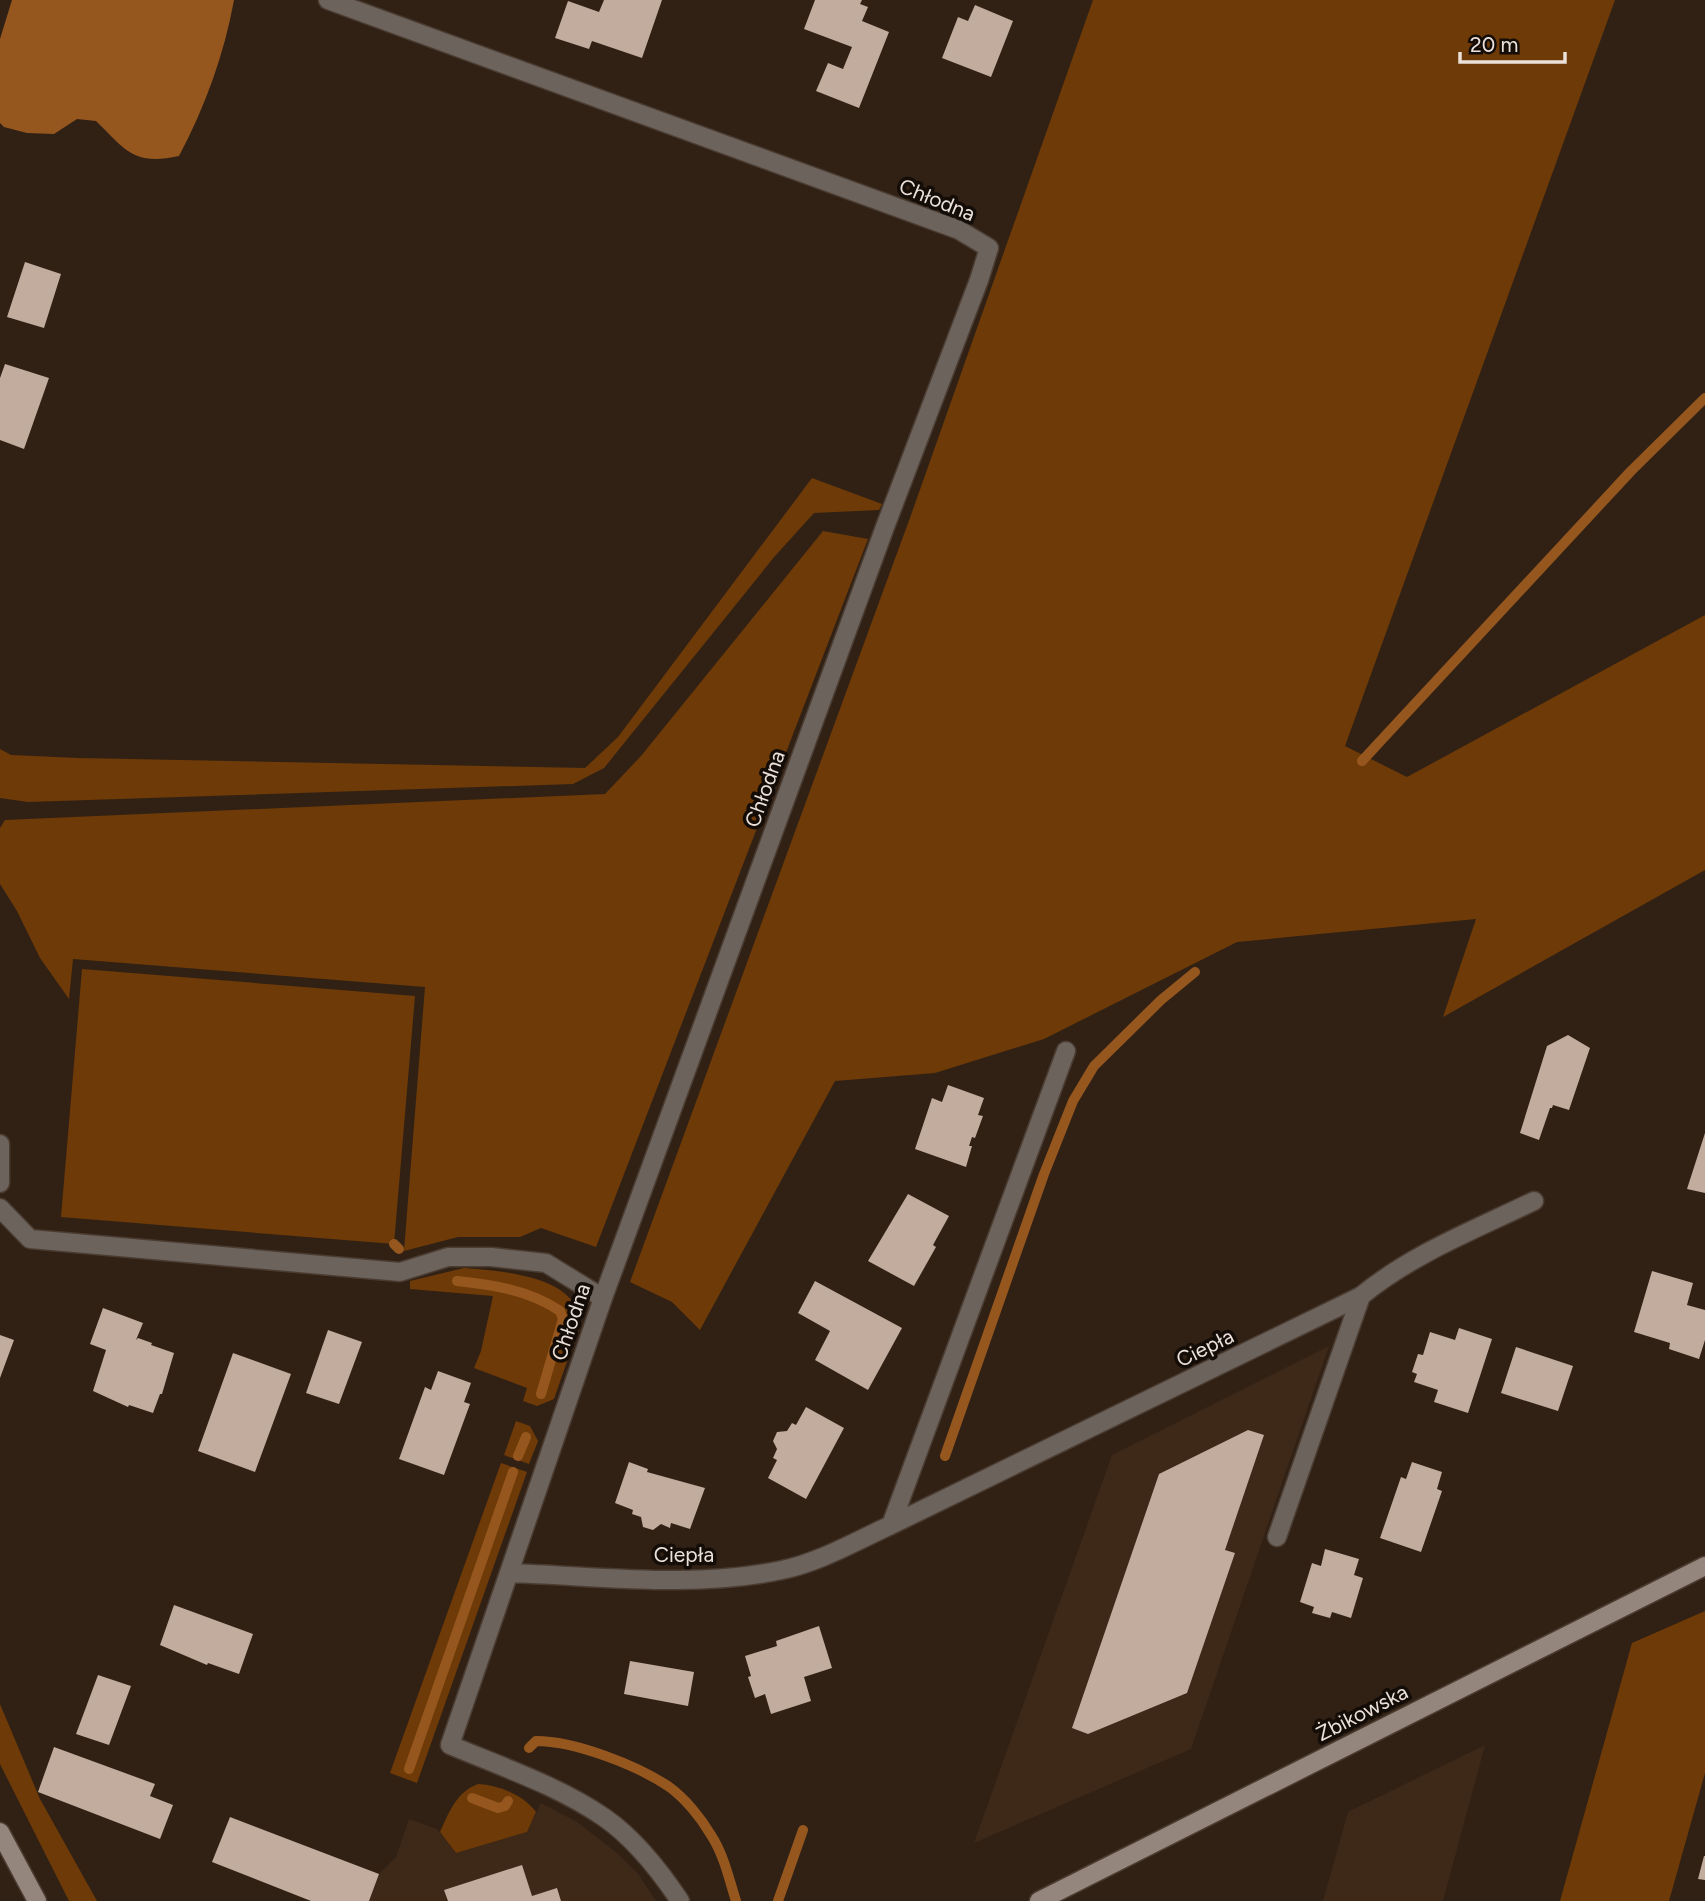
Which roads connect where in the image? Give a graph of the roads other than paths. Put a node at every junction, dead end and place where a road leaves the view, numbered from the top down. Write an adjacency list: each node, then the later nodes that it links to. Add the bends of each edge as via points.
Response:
1 (328, 0): 8 (street, Chłodna, via 959,230 989,248)
2 (1066, 1051): 9 (street)
3 (0, 1144): 4 (street)
4 (0, 1183)
5 (1534, 1201): 7 (street, Ciepła, via 1413,1259)
6 (0, 1208): 8 (street, via 30,1239 400,1272 448,1257 491,1257 546,1263)
7 (1361, 1296): 9 (street, Ciepła); 10 (street)
8 (603, 1298): 12 (street, Chłodna)
9 (891, 1525): 12 (street, Ciepła, via 784,1570 728,1578)
10 (1277, 1537)
11 (1705, 1566): 16 (main road, Żbikowska)
12 (509, 1573): 15 (street, Chłodna, via 450,1745 555,1790 607,1819 638,1847)
13 (0, 1832): 14 (main road)
14 (37, 1901)
15 (680, 1901)
16 (1039, 1901)

